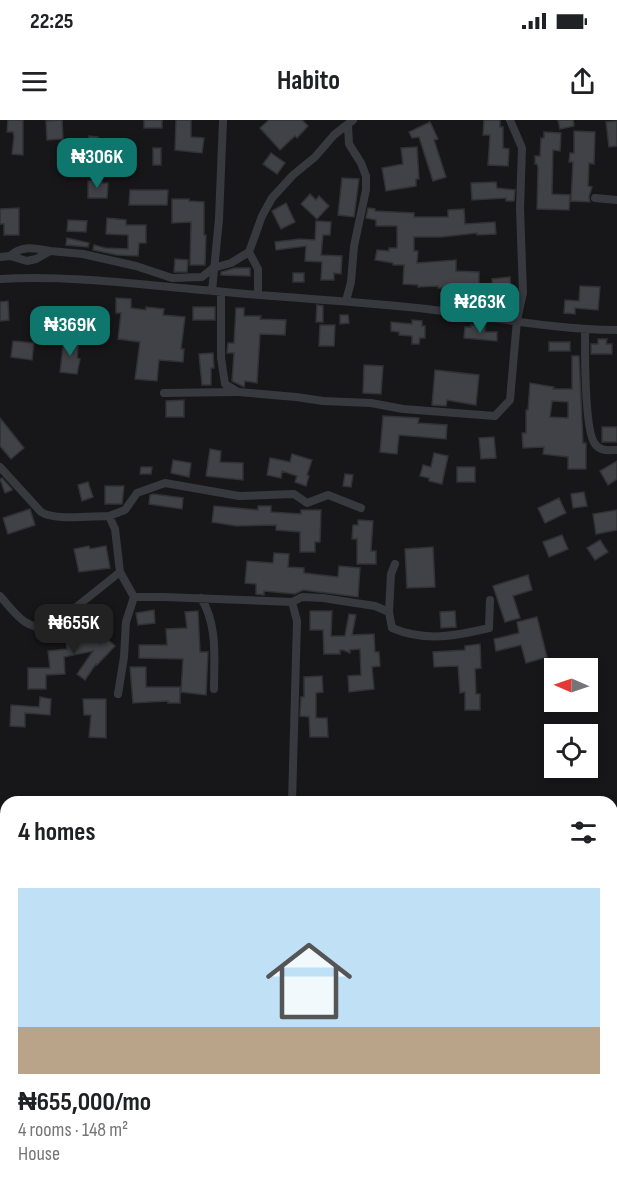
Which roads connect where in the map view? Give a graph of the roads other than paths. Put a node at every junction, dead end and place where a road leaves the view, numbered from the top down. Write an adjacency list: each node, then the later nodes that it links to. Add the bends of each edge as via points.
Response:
1 (223, 120): 10 (street)
2 (510, 120): 18 (street, via 522,148 523,293)
3 (350, 123): 7 (street, via 272,198); 17 (street, via 349,144 361,163 366,183)
4 (595, 198): 5 (street)
5 (617, 200)
6 (50, 251): 8 (street, via 27,261); 8 (street, via 32,247 16,250); 11 (street, via 83,254)
7 (249, 252): 10 (street); 16 (street, via 258,269)
8 (10, 256): 9 (street)
9 (0, 257)
10 (213, 268): 11 (street, via 202,277); 14 (street)
11 (172, 278): 13 (street)
12 (0, 279): 13 (street, via 81,279)
13 (166, 287): 14 (street)
14 (212, 291): 15 (street)
15 (221, 292): 16 (street); 21 (street, via 225,384)
16 (258, 295): 17 (street)
17 (346, 301): 18 (street)
18 (517, 320): 19 (street); 21 (street, via 510,400 495,416)
19 (585, 330): 20 (street); 23 (street, via 586,404 592,439 603,450)
20 (617, 330)
21 (238, 392): 22 (street)
22 (164, 393)
23 (617, 450)
24 (0, 467): 26 (street, via 47,515)
25 (361, 508): 26 (street, via 328,495 307,503 294,494 238,496 165,483 136,493 125,510)
26 (109, 516): 28 (street, via 115,529)
27 (395, 564): 36 (street)
28 (120, 572): 29 (street, via 50,628 31,626); 30 (street)
29 (0, 596)
30 (134, 597): 31 (street); 38 (street, via 126,622)
31 (201, 598): 32 (street); 35 (street)
32 (214, 599): 34 (street); 35 (street)
33 (490, 600): 36 (street, via 489,628 450,637 405,634 392,628)
34 (292, 602): 36 (street, via 302,597 323,598 375,606); 39 (street, via 297,621)
35 (208, 609): 37 (street, via 215,642)
36 (388, 612)
37 (214, 689)
38 (118, 694)
39 (292, 796)

